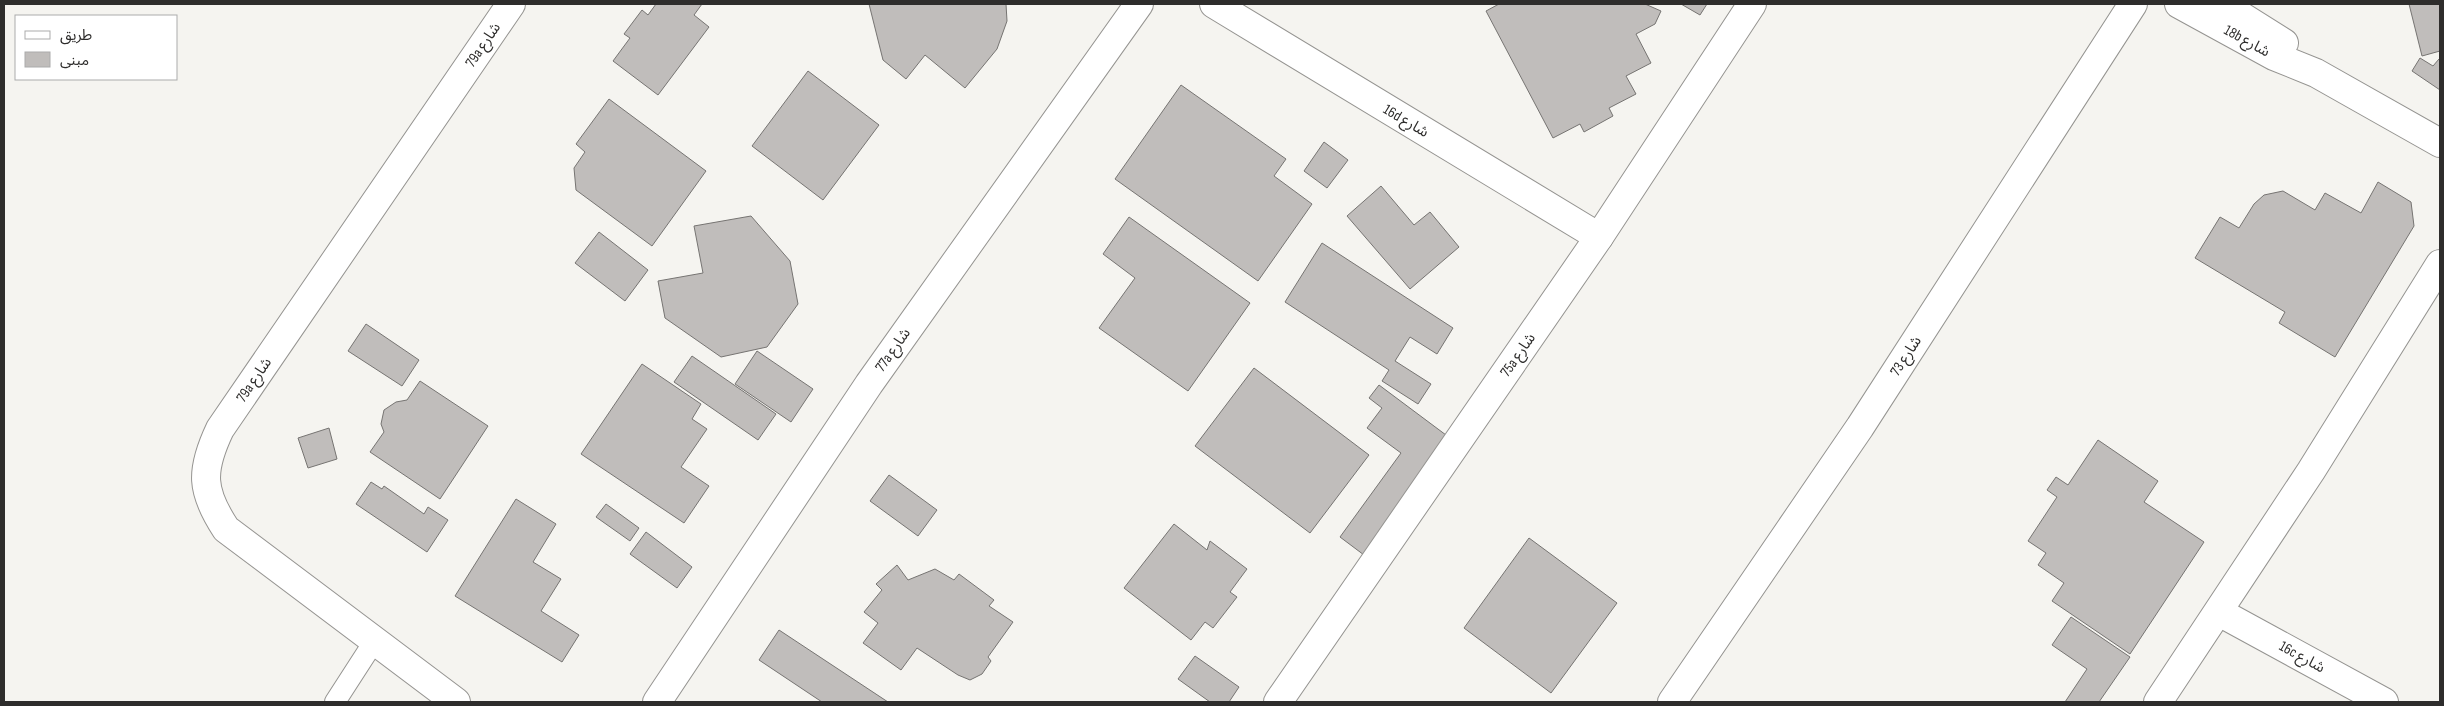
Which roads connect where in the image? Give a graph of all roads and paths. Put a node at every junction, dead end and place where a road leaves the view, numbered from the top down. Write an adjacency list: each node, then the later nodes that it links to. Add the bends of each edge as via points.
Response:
1 (511, 4): 13 (street, 79a شارع, via 220,429 208,454 205,480 211,507 226,529)
2 (1139, 4): 16 (street, 77a شارع, via 869,384)
3 (1214, 4): 10 (street, 16d شارع)
4 (1752, 4): 10 (street, 75a شارع)
5 (2133, 4): 18 (street, شارع 73, via 1860,427)
6 (2179, 4): 8 (street, 18b شارع, via 2274,56)
7 (2222, 4): 8 (street, 18b شارع, via 2284,42)
8 (2316, 73): 9 (street, 18b شارع)
9 (2440, 143)
10 (1598, 237): 17 (street, 75a شارع)
11 (2440, 264): 12 (street, via 2312,471)
12 (2219, 612): 19 (street); 20 (street, 16c شارع)
13 (375, 640): 14 (lane); 15 (street, 79a شارع)
14 (335, 702)
15 (456, 702)
16 (657, 702)
17 (1278, 702)
18 (1672, 702)
19 (2158, 702)
20 (2384, 702)

